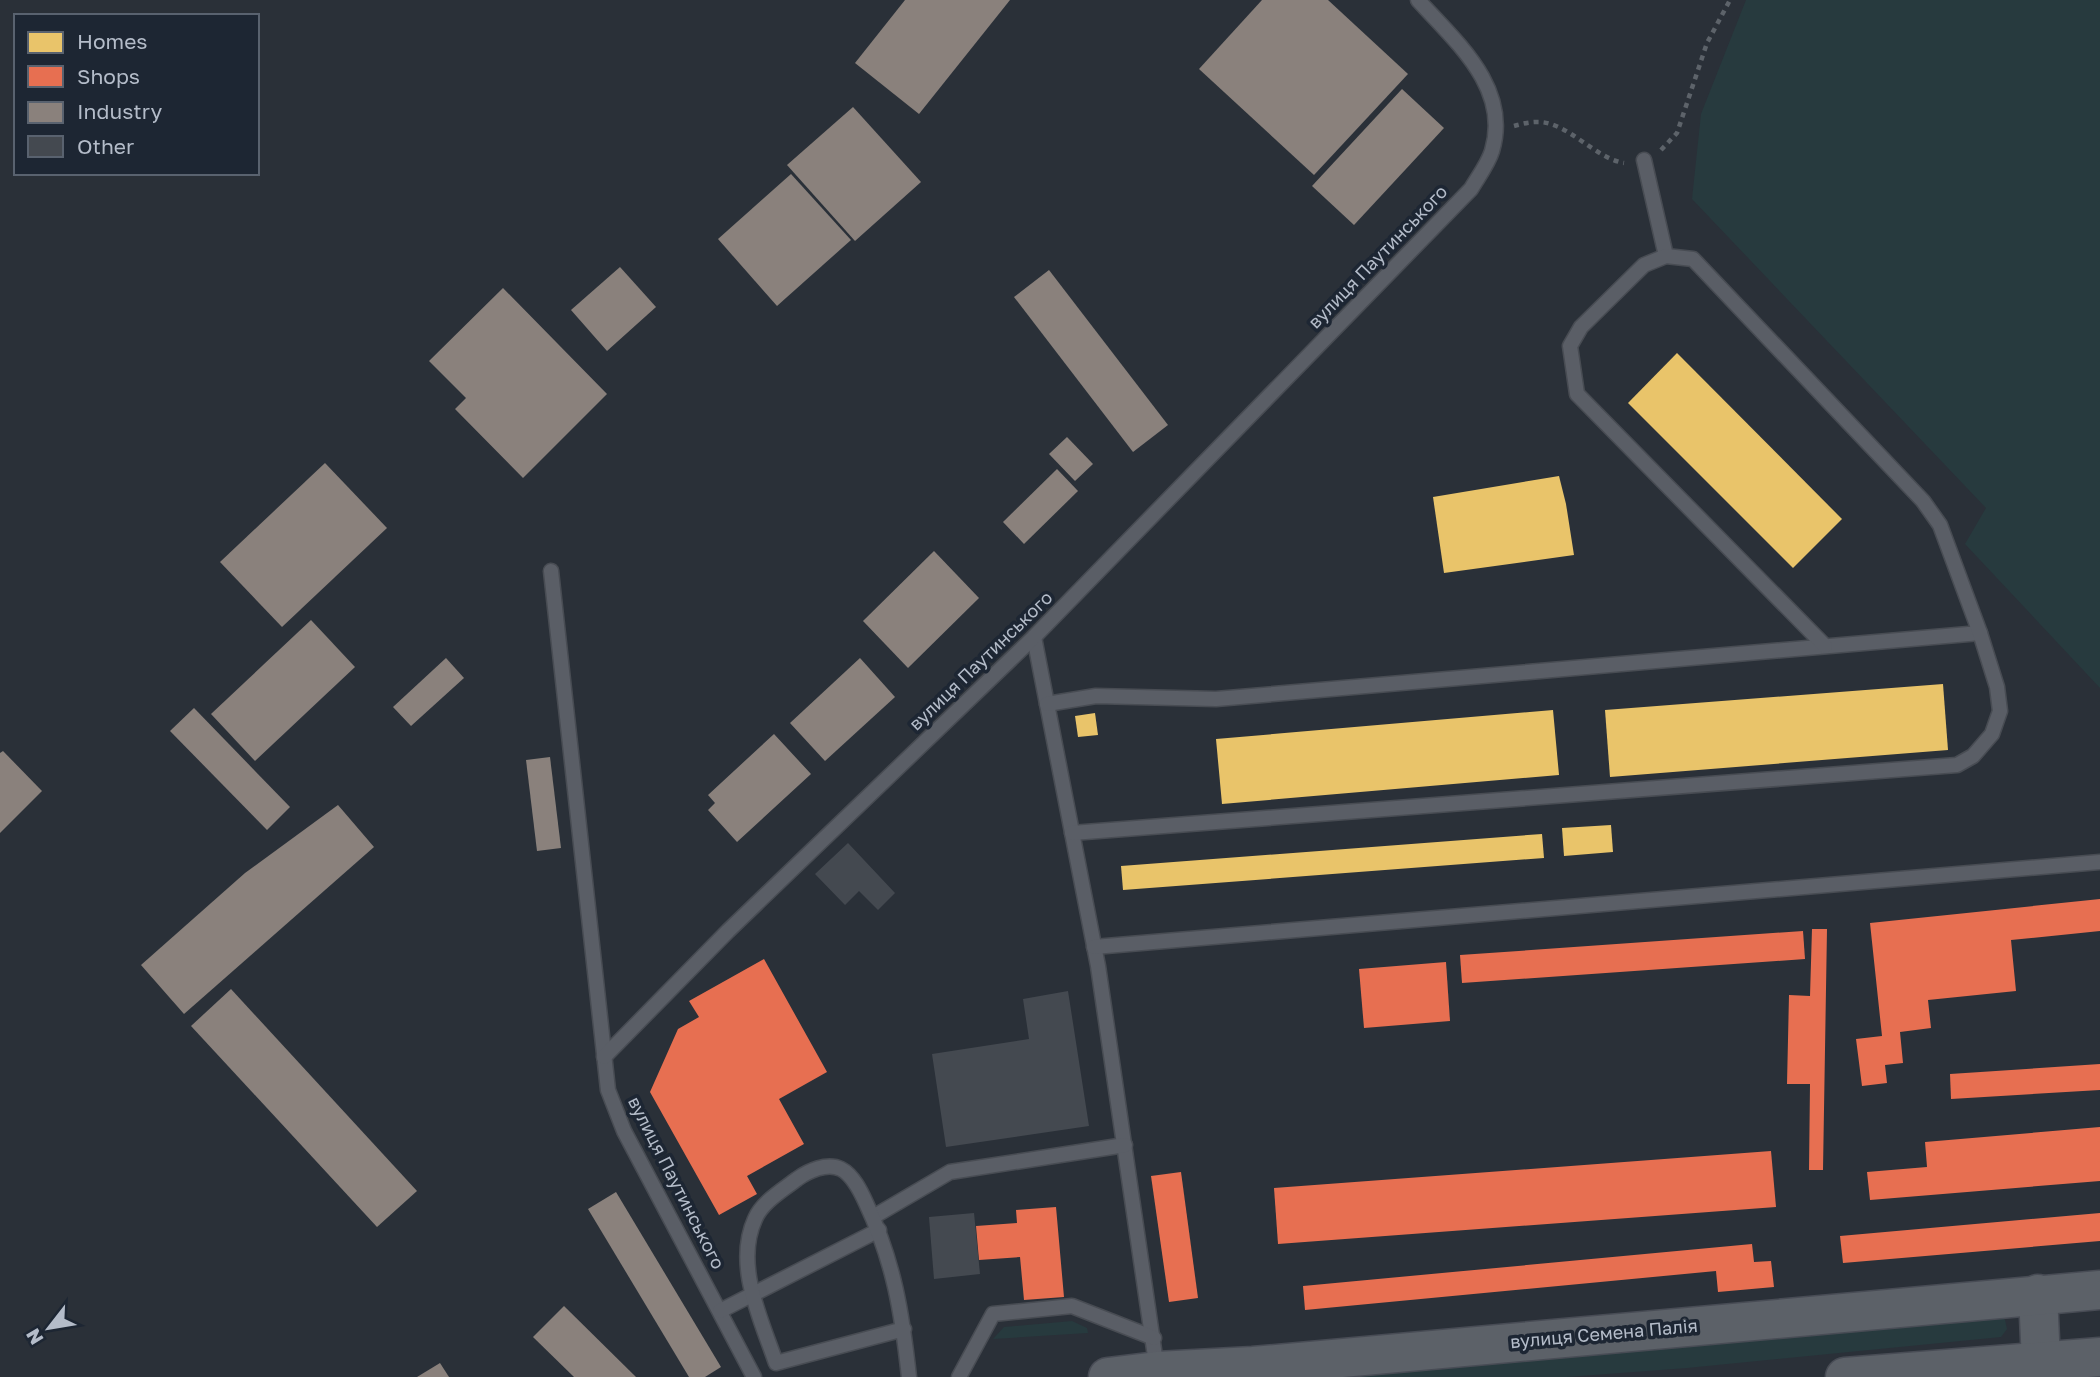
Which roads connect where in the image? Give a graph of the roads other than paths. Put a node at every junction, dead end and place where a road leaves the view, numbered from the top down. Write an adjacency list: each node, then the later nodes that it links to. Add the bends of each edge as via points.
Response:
1 (1418, 0): 6 (lane, вулиця Паутинського, via 1472,59 1493,102 1496,129 1492,153 1471,189)
2 (1644, 160): 3 (lane)
3 (1666, 256): 5 (lane, via 1693,259 1923,501 1940,525); 7 (lane, via 1644,265 1581,327 1570,346 1577,394)
4 (551, 571): 12 (lane)
5 (1980, 633): 7 (lane); 9 (lane, via 2000,711 1992,734 1973,756 1957,765)
6 (1034, 638): 8 (lane); 12 (lane, вулиця Паутинського, via 728,931)
7 (1825, 646): 8 (lane, via 1216,699 1096,696)
8 (1047, 704): 9 (lane)
9 (1072, 833): 11 (lane)
10 (2100, 862): 11 (lane)
11 (1094, 947): 13 (lane)
12 (604, 1057): 18 (lane, вулиця Паутинського, via 608,1090 624,1131)
13 (1125, 1145): 14 (lane, via 950,1172); 20 (lane)
14 (876, 1224): 16 (lane); 16 (lane, via 859,1188 842,1169 825,1166 803,1175 755,1218 747,1251); 19 (lane, via 893,1272)
15 (2100, 1290): 17 (main road, вулиця Семена Палія)
16 (752, 1293): 18 (lane); 19 (lane, via 776,1363)
17 (2038, 1294): 22 (main road); 23 (main road, вулиця Семена Палія)
18 (720, 1311): 24 (lane, вулиця Паутинського)
19 (904, 1329): 25 (lane)
20 (1155, 1355): 23 (main road, вулиця Семена Палія); 26 (lane, via 1072,1306 993,1314); 27 (main road, вулиця Семена Палія)
21 (2100, 1357): 22 (main road)
22 (2041, 1362): 28 (main road)
23 (1253, 1371)
24 (754, 1377)
25 (909, 1377)
26 (959, 1377)
27 (1108, 1377)
28 (1844, 1377)

